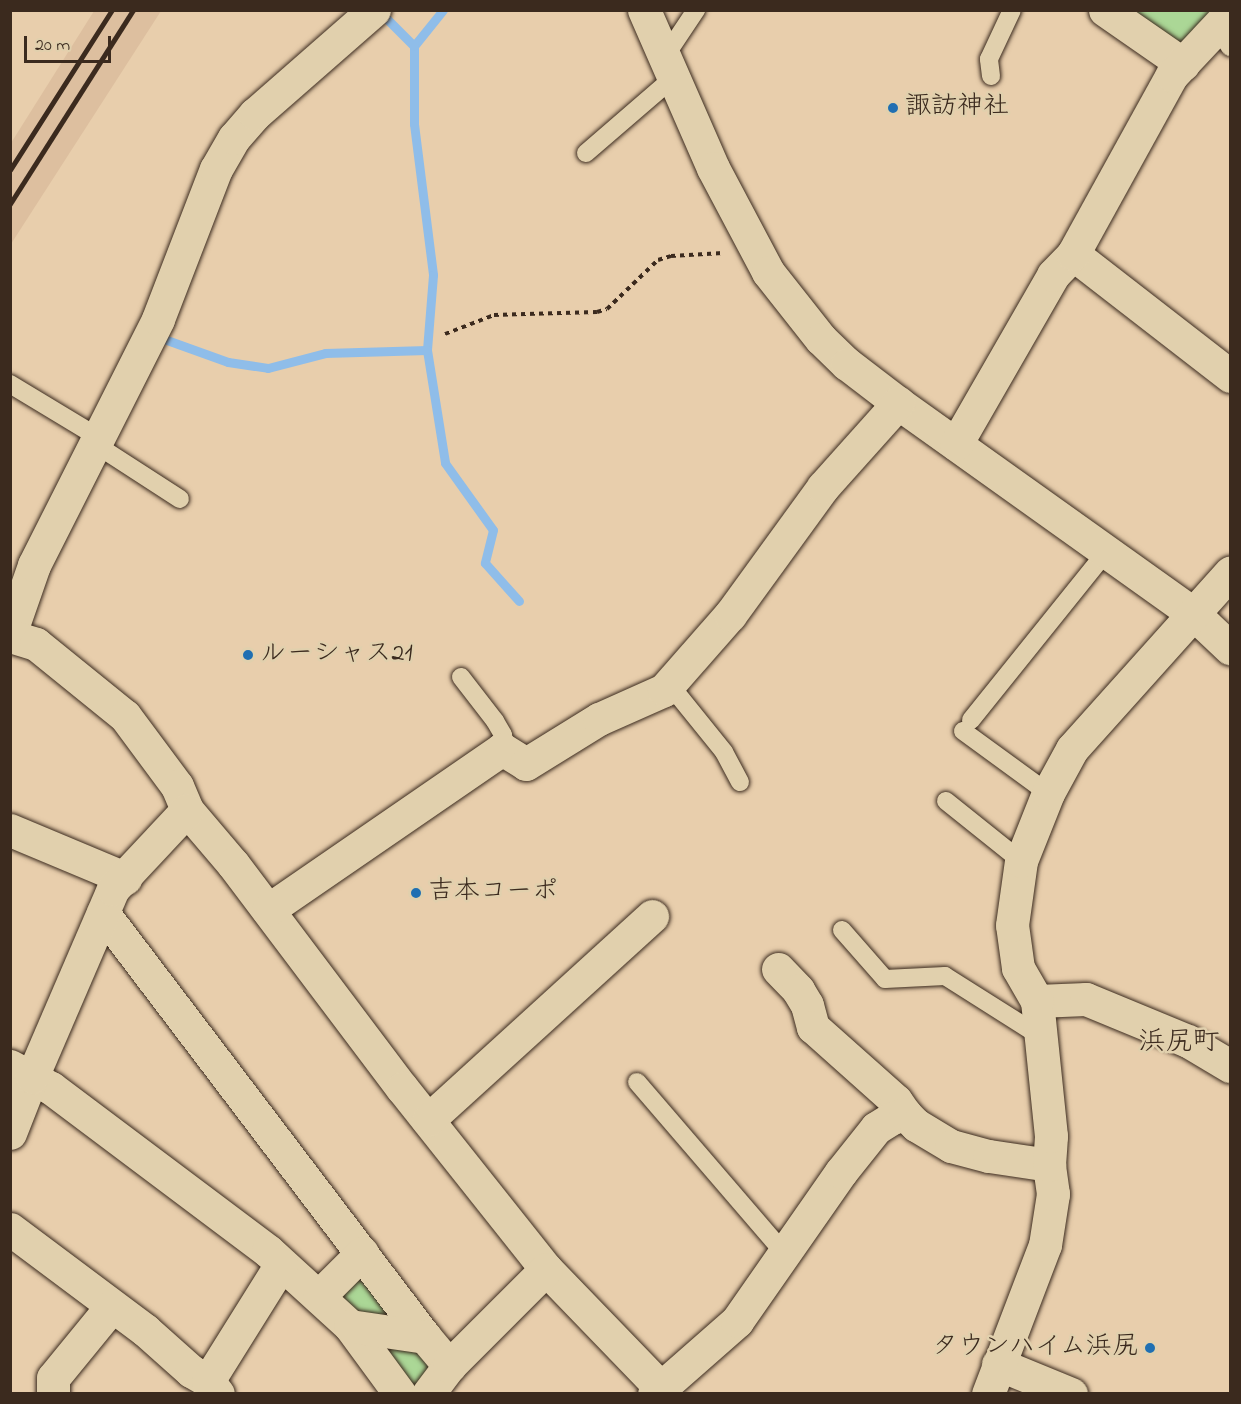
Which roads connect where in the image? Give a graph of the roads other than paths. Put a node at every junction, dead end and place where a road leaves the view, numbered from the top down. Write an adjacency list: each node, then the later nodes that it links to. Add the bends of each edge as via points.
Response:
1 (374, 10): 15 (street, via 255,114 234,138 216,169 158,319)
2 (644, 10): 8 (street)
3 (696, 10): 8 (lane)
4 (1012, 10): 9 (lane, via 989,59)
5 (1106, 10): 7 (street)
6 (1226, 29): 7 (street)
7 (1182, 64): 11 (street, via 1172,75)
8 (668, 68): 10 (lane); 14 (street, via 713,168 768,272 821,339)
9 (991, 76)
10 (586, 153)
11 (1073, 254): 12 (street); 16 (street, via 1053,275)
12 (1230, 376)
13 (10, 384): 15 (lane)
14 (898, 404): 16 (street); 24 (street, via 823,487 730,615)
15 (97, 440): 17 (lane); 21 (street, via 34,565)
16 (956, 444): 18 (street)
17 (180, 500)
18 (1107, 551): 20 (street); 27 (lane, via 967,726)
19 (1230, 573): 20 (street)
20 (1194, 614): 22 (street); 27 (street, via 1072,749)
21 (10, 635): 29 (street, via 36,644 125,716 177,786)
22 (1230, 648)
23 (460, 677): 25 (lane, via 495,721)
24 (669, 685): 25 (street, via 599,719 526,765); 26 (lane, via 724,752)
25 (506, 752): 33 (street, via 501,749)
26 (740, 782)
27 (1048, 793): 31 (street)
28 (946, 801): 31 (lane)
29 (187, 810): 32 (street); 33 (street)
30 (10, 830): 32 (street)
31 (1021, 861): 38 (street, via 1012,925 1018,968)
32 (125, 878): 34 (street, via 113,889)
33 (268, 910): 44 (street)
34 (103, 913): 41 (street); 49 (street)
35 (652, 915): 44 (street)
36 (842, 930): 39 (lane, via 885,979 945,976)
37 (778, 969): 43 (street, via 798,990 813,1027 896,1101)
38 (1037, 1001): 39 (street); 40 (street, via 1086,999 1188,1041)
39 (1040, 1036): 46 (street, via 1051,1136)
40 (1230, 1065)
41 (21, 1071): 45 (street); 50 (street, via 61,1095)
42 (637, 1082): 48 (lane)
43 (905, 1114): 46 (street, via 951,1146); 48 (street, via 876,1128)
44 (428, 1120): 51 (street)
45 (10, 1133)
46 (1049, 1165): 57 (street, via 1053,1194 1045,1245)
47 (10, 1229): 53 (street)
48 (783, 1252): 59 (street, via 737,1322)
49 (362, 1253): 52 (street); 55 (street)
50 (281, 1264): 52 (street); 58 (street)
51 (546, 1269): 56 (street); 59 (street)
52 (319, 1296): 54 (street)
53 (112, 1306): 58 (street, via 145,1330); 60 (street, via 53,1378)
54 (350, 1326): 55 (street); 61 (street)
55 (425, 1337): 56 (street)
56 (450, 1366): 62 (street)
57 (993, 1379): 63 (street)
58 (208, 1389)
59 (657, 1390)
60 (53, 1394)
61 (400, 1394)
62 (428, 1394)
63 (1071, 1394)

